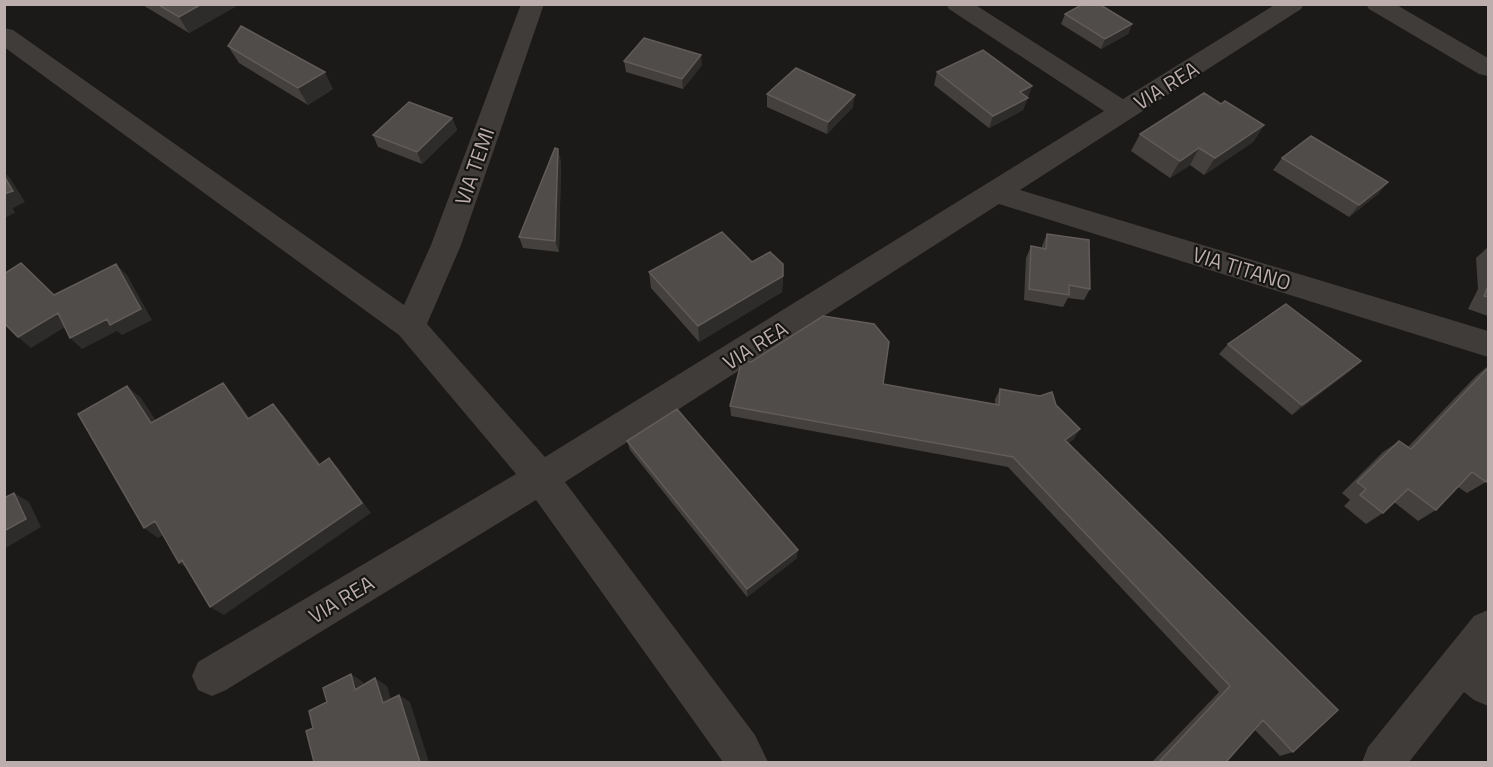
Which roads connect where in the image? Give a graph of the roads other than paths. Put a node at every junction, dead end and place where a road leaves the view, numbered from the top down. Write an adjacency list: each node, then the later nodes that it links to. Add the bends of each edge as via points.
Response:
1 (532, 4): 9 (street, VIA TEMI, via 446,245)
2 (957, 4): 7 (street)
3 (1293, 4): 7 (street, VIA REA)
4 (1377, 4): 6 (street)
5 (12, 48): 9 (street)
6 (1488, 68)
7 (1123, 111): 8 (street, VIA REA)
8 (996, 193): 10 (street, VIA TITANO); 11 (street, VIA REA)
9 (410, 326): 11 (street)
10 (1488, 344)
11 (541, 478): 14 (street, VIA REA); 15 (street)
12 (1488, 630): 13 (street)
13 (1475, 675): 16 (street)
14 (212, 676)
15 (747, 762)
16 (1383, 762)

